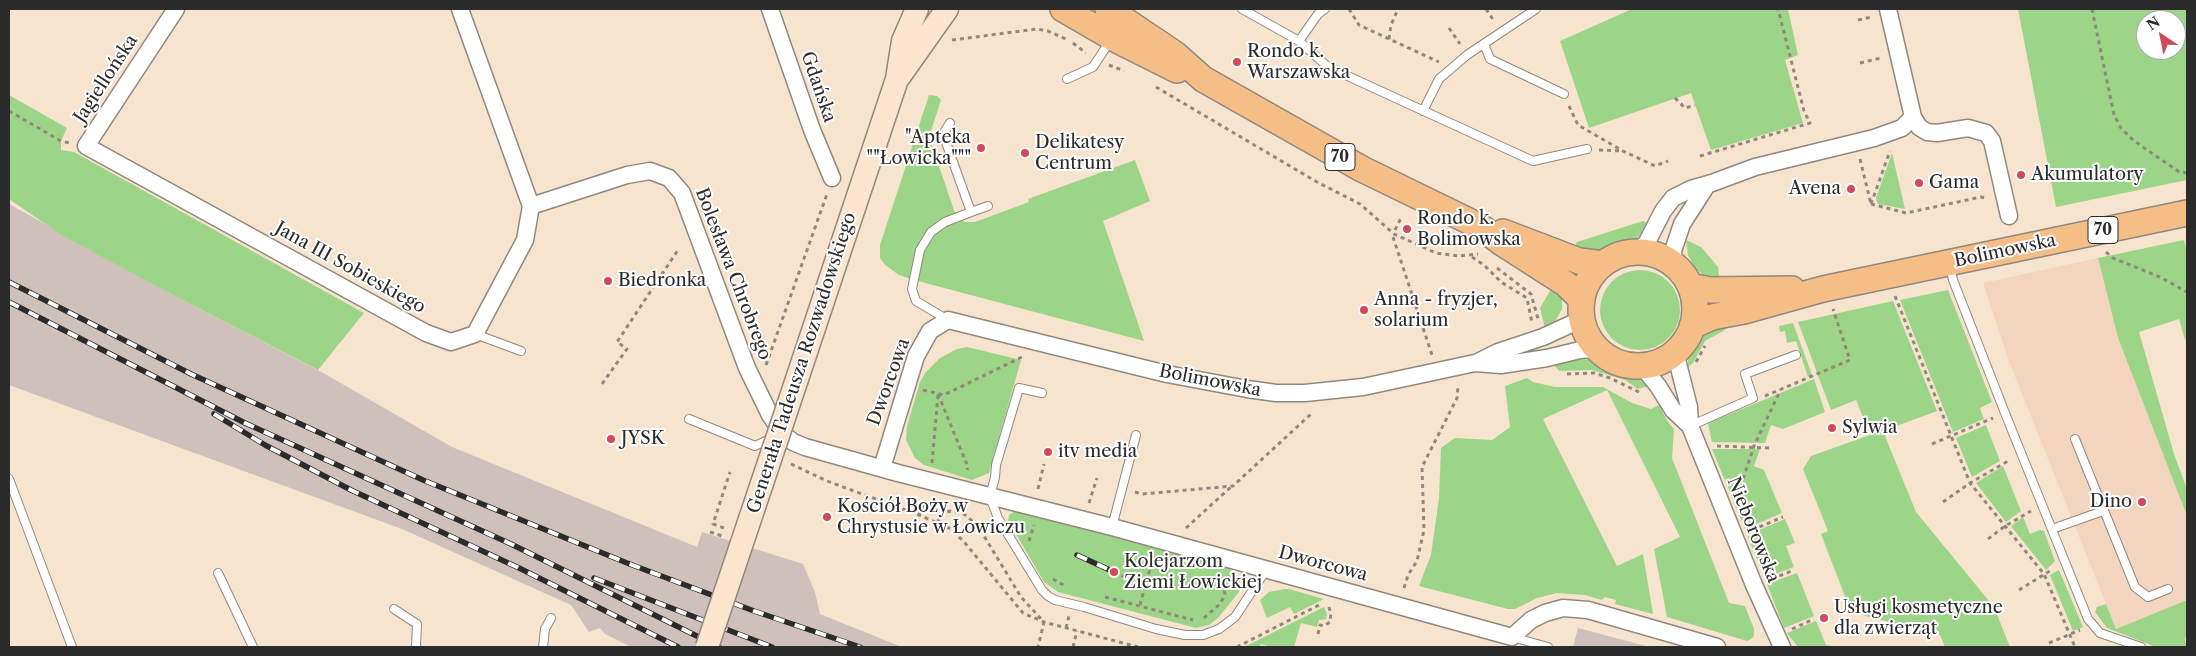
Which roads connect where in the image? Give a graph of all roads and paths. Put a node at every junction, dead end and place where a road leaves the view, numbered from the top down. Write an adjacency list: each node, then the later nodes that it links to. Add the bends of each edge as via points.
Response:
1 (176, 9): 37 (street, Jagiellońska)
2 (460, 9): 48 (street)
3 (770, 9): 44 (street, Gdańska)
4 (917, 9): 24 (street, Generała Tadeusza Rozwadowskiego, via 903,41)
5 (947, 9): 24 (street, Generała Tadeusza Rozwadowskiego)
6 (1063, 9): 16 (main road, 70)
7 (1108, 9): 26 (main road, 70, via 1175,54)
8 (1242, 9): 19 (lane)
9 (1325, 9): 19 (lane)
10 (1349, 9): 18 (path, via 1359,25)
11 (1398, 9): 18 (path)
12 (1536, 9): 20 (lane)
13 (1778, 9): 40 (path, via 1810,123)
14 (1888, 9): 33 (street)
15 (2092, 9): 43 (path, via 2117,122 2132,139 2178,171)
16 (1113, 38): 21 (lane); 26 (main road, 70, via 1172,68)
17 (945, 39): 21 (path, via 1037,29 1072,42)
18 (1389, 39): 22 (path)
19 (1299, 42): 32 (lane, via 1328,67)
20 (1484, 44): 22 (lane); 28 (lane, via 1490,59)
21 (1098, 60): 23 (path); 25 (lane, via 1093,67)
22 (1452, 68): 32 (lane, via 1439,79)
23 (1130, 73)
24 (897, 79): 174 (street, Generała Tadeusza Rozwadowskiego, bridge)
25 (1067, 79)
26 (1203, 79): 54 (main road, 70, via 1362,169)
27 (1154, 86): 61 (path, via 1360,204 1394,234 1436,253)
28 (1564, 94): 39 (path, via 1578,125)
29 (1675, 98): 30 (path, via 1685,108)
30 (1695, 105)
31 (9, 111): 35 (path)
32 (1423, 111): 38 (lane, via 1533,161)
33 (1913, 116): 45 (street, via 1902,128 1874,138 1755,167); 46 (street, via 1919,127 1927,132 1968,128 1986,133 1992,141)
34 (950, 123): 50 (lane, via 943,134)
35 (61, 141)
36 (1892, 144): 47 (path)
37 (86, 146): 73 (street, Jana III Sobieskiego, via 426,332 451,342)
38 (1587, 149): 39 (path)
39 (1623, 151): 42 (path, via 1655,166)
40 (1700, 156)
41 (1860, 156): 47 (path)
42 (1668, 161)
43 (2187, 173)
44 (832, 178): 88 (path)
45 (1707, 185): 59 (street, via 1673,198); 64 (street, via 1682,224 1673,251)
46 (2005, 195): 47 (path, via 1906,213); 52 (street)
47 (1871, 204)
48 (531, 206): 73 (street, via 525,240); 88 (street, Bolesława Chrobrego, via 627,175 650,171 669,178 682,193 747,368)
49 (988, 206): 50 (lane)
50 (971, 212): 71 (lane, via 945,222 931,232 920,250 912,289 916,301)
51 (2187, 213): 62 (main road, Bolimowska / 70)
52 (2010, 216)
53 (1401, 218): 55 (path)
54 (1481, 227): 63 (main road, 70, via 1507,233 1579,261); 70 (main road, 70, via 1566,284)
55 (1396, 230)
56 (1393, 237): 79 (path)
57 (2104, 249): 67 (path, via 2113,258)
58 (678, 250): 84 (path, via 617,342 627,349)
59 (1638, 252): 63 (main road, 70, via 1620,255); 64 (main road, 70, via 1650,253)
60 (1472, 257): 72 (path, via 1501,282 1525,296)
61 (1484, 257)
62 (1949, 263): 69 (main road, Bolimowska / 70); 91 (lane)
63 (1603, 264): 70 (main road, 70, via 1586,286)
64 (1674, 264): 66 (main road, 70)
65 (1494, 266): 72 (path, via 1531,294)
66 (1690, 286): 69 (main road, Bolimowska / 70); 74 (main road, 70)
67 (2187, 292)
68 (1894, 293): 97 (path)
69 (1828, 298): 74 (main road, Bolimowska / 70, via 1712,317); 101 (path, via 1850,360 1780,390)
70 (1582, 309): 72 (street, Bolimowska); 75 (main road, 70, via 1585,330)
71 (948, 320): 81 (street, Bolimowska, via 1167,374 1276,393 1363,387); 85 (street, Dworcowa, via 930,331 916,356)
72 (1538, 332): 81 (street, Bolimowska, via 1527,341)
73 (475, 334): 76 (lane)
74 (1699, 335): 82 (main road, 70, via 1688,336); 82 (path, via 1690,372)
75 (1598, 349): 80 (street, Bolimowska); 83 (main road, 70, via 1611,359)
76 (521, 351)
77 (1796, 355): 94 (lane, via 1746,374 1753,398)
78 (1023, 356): 90 (path, via 944,395)
79 (1432, 357)
80 (1547, 358): 81 (street, Bolimowska, via 1501,364); 87 (path, via 1551,370 1559,375 1594,373 1640,393)
81 (1475, 363)
82 (1678, 364): 83 (main road, 70, via 1659,362); 94 (street, Nieborowska, via 1689,407)
83 (1641, 365): 87 (street, Nieborowska)
84 (602, 384)
85 (906, 385): 90 (path); 107 (street, Dworcowa)
86 (1458, 386): 151 (path, via 1456,398 1422,467 1424,530 1417,561)
87 (1658, 386): 94 (street, Nieborowska, via 1673,410)
88 (758, 388): 95 (street, Bolesława Chrobrego)
89 (1042, 393): 116 (lane, via 1019,388)
90 (938, 394): 106 (path); 108 (path)
91 (2005, 412): 97 (path); 103 (lane)
92 (1311, 414): 113 (path)
93 (689, 419): 95 (lane, via 754,446)
94 (1690, 426): 167 (street, Nieborowska)
95 (782, 433): 107 (street, Dworcowa, via 805,447)
96 (1136, 435): 115 (lane)
97 (1951, 437): 99 (path); 112 (path)
98 (2075, 438): 122 (lane)
99 (1932, 444)
100 (1709, 446): 101 (path)
101 (1754, 446): 102 (path); 117 (path)
102 (1769, 448)
103 (2023, 454): 112 (path); 121 (lane)
104 (787, 462): 123 (path, via 827,481)
105 (1044, 464): 114 (path)
106 (932, 467)
107 (882, 468): 116 (street, Dworcowa)
108 (967, 470)
109 (730, 472): 128 (path, via 712,524)
110 (1097, 478): 119 (path)
111 (9, 479): 170 (lane)
112 (1970, 482): 120 (path); 126 (path)
113 (1233, 486): 115 (path, via 1142,494); 130 (path)
114 (1038, 489)
115 (1122, 489): 127 (lane)
116 (990, 497): 127 (street, Dworcowa); 141 (lane, via 998,518 1048,596 1139,624 1185,634 1212,632 1235,617)
117 (1736, 498)
118 (925, 501): 123 (path)
119 (1089, 502)
120 (1943, 502)
121 (2043, 506): 126 (path); 131 (lane)
122 (2103, 511): 131 (lane); 152 (lane, via 2135,587 2148,597)
123 (919, 515): 125 (path)
124 (1783, 517): 133 (path)
125 (937, 523): 160 (path, via 965,542 1023,613); 160 (path, via 942,514 950,511 964,514 978,526 1020,597)
126 (2005, 526): 135 (path); 146 (path)
127 (1112, 527): 141 (street, Dworcowa)
128 (724, 528)
129 (1040, 528): 136 (path, via 1034,526)
130 (1186, 528)
131 (2052, 529): 140 (lane)
132 (710, 532): 134 (path)
133 (1744, 533)
134 (722, 536)
135 (1988, 539)
136 (1029, 543)
137 (1143, 556): 138 (path)
138 (1153, 558): 139 (path); 149 (path)
139 (1161, 561)
140 (2064, 562): 146 (path); 161 (lane)
141 (1266, 570): 166 (street, Dworcowa)
142 (1794, 570): 148 (path)
143 (1114, 572): 149 (path)
144 (218, 573): 171 (lane)
145 (1212, 574): 155 (path, via 1223,585 1225,594 1220,604 1205,618 1194,620)
146 (2044, 574): 153 (path); 165 (path)
147 (1050, 576): 150 (path)
148 (1764, 582)
149 (1145, 587): 155 (path)
150 (1070, 588)
151 (1404, 588)
152 (2168, 589)
153 (2019, 590)
154 (1103, 596): 155 (path)
155 (1140, 605)
156 (394, 609): 172 (lane, via 417,624)
157 (1070, 612): 162 (path)
158 (551, 618): 173 (lane, via 545,629)
159 (1814, 619): 167 (path)
160 (1044, 622): 162 (path); 175 (path)
161 (2092, 625): 165 (path); 182 (lane, via 2100,633)
162 (1066, 628): 163 (path)
163 (1078, 631): 169 (path); 176 (path)
164 (1318, 634): 178 (path, via 1320,625 1328,625 1332,619 1330,607 1324,602)
165 (2070, 635): 168 (path); 181 (path)
166 (1512, 637): 179 (lane); 180 (street, via 1531,620 1563,608 1588,610)
167 (1780, 642)
168 (2050, 643)
169 (1131, 646): 177 (path)
170 (72, 647)
171 (253, 647)
172 (416, 647)
173 (543, 647)
174 (707, 647)
175 (1038, 647)
176 (1073, 647)
177 (1138, 647)
178 (1237, 647)
179 (1548, 647)
180 (1717, 647)
181 (2075, 647)
182 (2140, 647)

